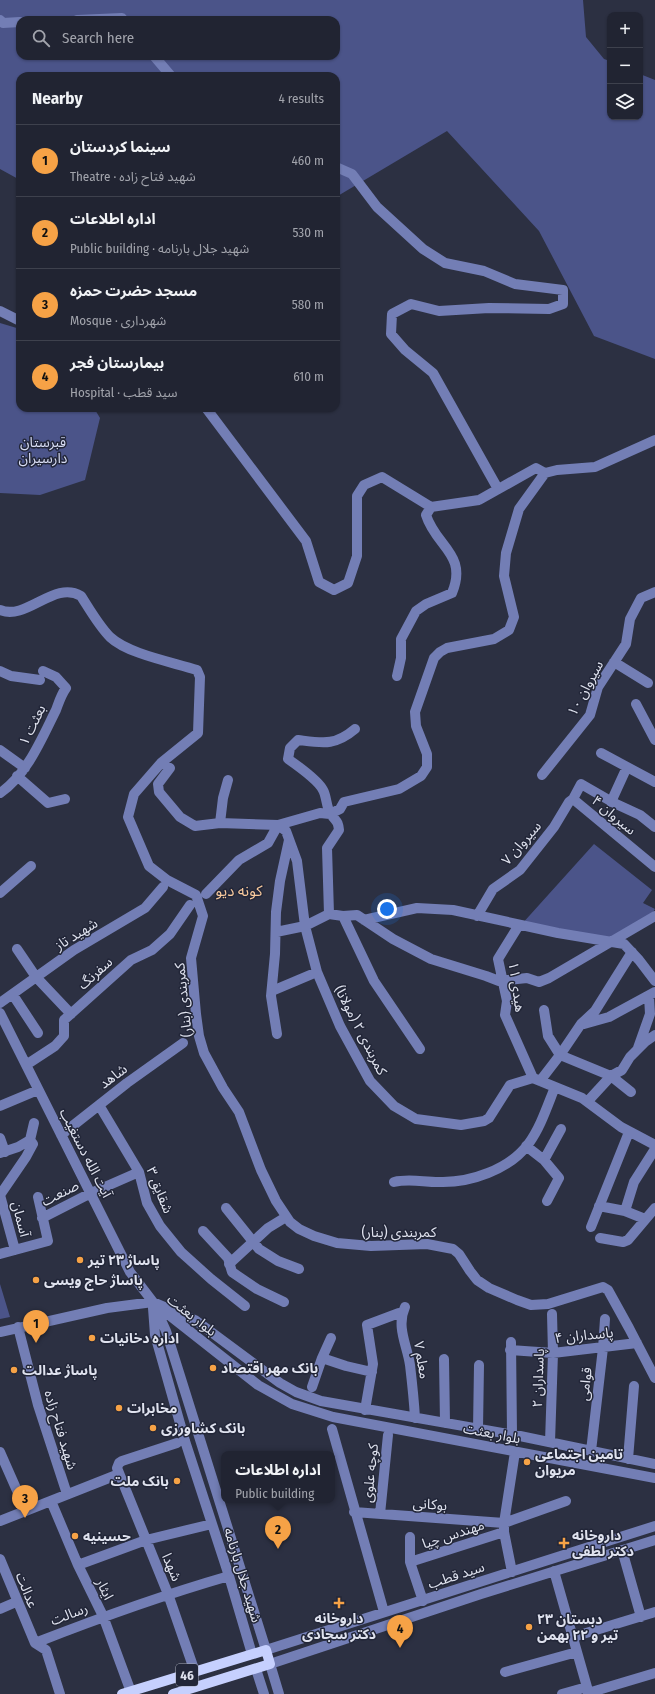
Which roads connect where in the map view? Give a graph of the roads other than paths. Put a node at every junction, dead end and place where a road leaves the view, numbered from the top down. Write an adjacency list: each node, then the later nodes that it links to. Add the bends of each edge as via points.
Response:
1 (0, 20): 2 (street, via 3,23)
2 (16, 22)
3 (157, 60): 4 (street)
4 (167, 72)
5 (340, 169): 11 (street, via 352,174 377,207 423,249 445,262 484,271 515,284 563,290 563,304 549,309 489,308 439,311 411,304 392,314 391,334 405,350 433,373)
6 (0, 311): 7 (street)
7 (16, 319)
8 (209, 412): 12 (street, via 306,541 319,582 334,590 348,583 357,556 357,496 364,484 382,477)
9 (655, 440): 10 (street, via 596,467)
10 (545, 473): 11 (street, via 536,468); 35 (street, via 519,509 506,553 504,576 514,617 509,630 494,639 447,648 434,658 416,712 416,726 427,754 427,767 420,776 399,789 344,802)
11 (498, 489): 12 (street, via 479,500)
12 (432, 507): 17 (street, via 426,515 429,525 456,563 457,582 452,593 416,610 401,638 401,658)
13 (655, 592): 15 (street, سیروان ۱۰, via 641,598 630,619 626,644)
14 (0, 610): 24 (street, کمربندی (بنار), via 7,613 54,595 74,592 81,596 110,636 121,645 197,670 200,677 198,733)
15 (614, 662): 18 (street); 27 (street, سیروان ۱۰, via 598,687 590,715)
16 (0, 671): 26 (street, بعثت ۱, via 11,676 56,677 66,688)
17 (397, 676)
18 (648, 683)
19 (636, 704): 21 (street)
20 (355, 729): 35 (street, via 345,738 326,743 298,740 290,748 288,759 323,790)
21 (655, 740)
22 (0, 750): 26 (street)
23 (601, 753): 25 (street)
24 (166, 765): 36 (street, via 158,784 158,792 180,817 195,826); 108 (street, کمربندی (بنار), via 134,794 128,817 149,866 196,895 203,916 191,958 204,1053 239,1112 261,1170)
25 (627, 767): 30 (street); 34 (street)
26 (25, 768): 28 (street, بعثت ۱)
27 (542, 775)
28 (17, 776): 31 (street, بعثت ۱); 32 (street, via 48,803)
29 (228, 780): 36 (street)
30 (655, 782)
31 (0, 793)
32 (64, 799)
33 (573, 799): 34 (street, سیروان ۷, via 581,784); 41 (street, سیروان ۴); 48 (street, سیروان ۷, via 520,870 493,889)
34 (611, 802): 38 (street, via 640,815)
35 (330, 814): 37 (street, via 320,813); 46 (street, via 337,820 339,830 327,848)
36 (220, 823): 37 (street)
37 (278, 825): 39 (street, کمربندی ۲ (مولانا), via 286,831); 44 (street, via 268,843 239,860)
38 (655, 827)
39 (289, 840): 52 (street, کمربندی ۲ (مولانا), via 296,861); 53 (street, via 280,881)
40 (31, 866): 43 (street)
41 (654, 866)
42 (163, 887): 58 (street, شهید تاز, via 145,908 74,950)
43 (0, 893)
44 (206, 894)
45 (190, 905): 67 (street, سفرنگ, via 170,934 152,950 131,960)
46 (329, 914): 47 (street); 52 (street)
47 (343, 916): 50 (street, via 356,915); 74 (street, via 374,980)
48 (477, 916): 50 (street, via 453,910 417,908); 51 (street)
49 (655, 918): 54 (street)
50 (364, 920): 60 (street, via 393,940 431,959)
51 (519, 925): 54 (street); 60 (street, هیدی ۱۱, via 498,958)
52 (305, 926): 53 (street); 57 (street, کمربندی ۲ (مولانا))
53 (276, 932): 61 (street)
54 (611, 942): 56 (street, via 624,944); 60 (street, via 539,982 527,978)
55 (17, 949): 58 (street)
56 (632, 952): 59 (street); 68 (street, via 595,1011)
57 (317, 972): 61 (street); 79 (street, کمربندی ۲ (مولانا), via 340,1026 370,1081 385,1098 407,1116 454,1125 484,1121 493,1114 510,1085)
58 (36, 977): 63 (street, شهید تاز); 67 (street)
59 (655, 981)
60 (503, 982): 79 (street, هیدی ۱۱, via 507,1001 505,1015)
61 (272, 991): 71 (street)
62 (652, 994): 68 (street, via 609,1017); 75 (street, via 650,1014)
63 (12, 995): 64 (street, شهید تاز); 69 (street)
64 (0, 1002)
65 (544, 1010): 76 (street, via 548,1036)
66 (0, 1013): 70 (street, آیت الله دستغیب)
67 (72, 1014): 77 (street, سفرنگ, via 64,1020 64,1036 55,1046)
68 (581, 1024): 76 (street)
69 (38, 1033)
70 (5, 1034): 77 (street, آیت الله دستغیب)
71 (277, 1034)
72 (655, 1035): 75 (street)
73 (183, 1043): 84 (street, شاهد)
74 (420, 1048)
75 (638, 1049): 78 (street, via 622,1070)
76 (560, 1055): 78 (street); 79 (street)
77 (26, 1065): 81 (street, آیت الله دستغیب)
78 (611, 1076): 82 (street); 83 (street)
79 (537, 1079): 80 (street)
80 (555, 1087): 83 (street); 93 (street, via 538,1128)
81 (38, 1090): 85 (street); 89 (street, آیت الله دستغیب)
82 (631, 1092)
83 (588, 1101): 88 (street)
84 (99, 1104): 89 (street, شاهد); 98 (street, شقایق ۳)
85 (0, 1106)
86 (34, 1123): 91 (street)
87 (561, 1129): 96 (street)
88 (629, 1132): 92 (street); 104 (street)
89 (61, 1135): 101 (street, آیت الله دستغیب)
90 (0, 1138): 95 (street)
91 (30, 1140): 95 (street); 100 (street, via 33,1144 26,1158)
92 (655, 1145)
93 (526, 1146): 96 (street); 99 (street, via 522,1153 505,1166 473,1179 443,1182 409,1179)
94 (655, 1149): 97 (street)
95 (2, 1152)
96 (544, 1160): 103 (street, via 559,1178)
97 (652, 1161): 107 (street, via 634,1182)
98 (139, 1172): 101 (street, صنعت); 121 (street, شقایق ۳, via 149,1207 164,1231 181,1252)
99 (394, 1182)
100 (1, 1190): 115 (street, آسمان)
101 (91, 1193): 109 (street, صنعت); 119 (street, آیت الله دستغیب, via 130,1272)
102 (38, 1198): 109 (street)
103 (547, 1201)
104 (600, 1206): 107 (street); 111 (street)
105 (226, 1208): 114 (street)
106 (655, 1208): 110 (street)
107 (625, 1211): 110 (street)
108 (286, 1217): 114 (street, via 268,1228); 127 (street, کمربندی (بنار), via 294,1226 337,1243 371,1246 427,1244 453,1249 477,1280 531,1305 548,1304 603,1287 608,1290)
109 (42, 1218): 115 (street, via 48,1242)
110 (645, 1219): 113 (street, via 628,1240 623,1242)
111 (591, 1227)
112 (203, 1231): 117 (street, via 228,1258)
113 (600, 1238)
114 (253, 1242): 117 (street); 118 (street, via 278,1261)
115 (14, 1250): 116 (street)
116 (0, 1254)
117 (229, 1264): 120 (street, via 232,1272 257,1289)
118 (299, 1269)
119 (152, 1302): 124 (street, via 106,1308); 137 (street, بلوار بعثت, via 195,1320 274,1379 296,1392 321,1401); 148 (street, بلوار بعثت, via 253,1381 292,1404 333,1416); 160 (street, شهید جلال بارنامه, via 156,1339); 184 (street, شهید جلال بارنامه, via 166,1331)
120 (284, 1302)
121 (244, 1306)
122 (552, 1314): 129 (street, پاسداران ۲)
123 (604, 1319): 128 (street, قوامی)
124 (18, 1327): 125 (street); 153 (street, شهید فتاح زاده, via 38,1405)
125 (0, 1332)
126 (331, 1338): 130 (street)
127 (637, 1344): 128 (street, پاسداران ۴); 134 (street, کمربندی (بنار))
128 (603, 1348): 129 (street, پاسداران ۴); 146 (street, قوامی)
129 (553, 1353): 142 (street, پاسداران ۴, via 510,1346); 144 (street, پاسداران ۲)
130 (322, 1358): 133 (street); 136 (street)
131 (444, 1359): 139 (street)
132 (479, 1365): 141 (street)
133 (372, 1372): 137 (street); 138 (street, معلم ۷, via 373,1360 366,1324 404,1310 402,1326 410,1363)
134 (655, 1378)
135 (634, 1386): 149 (street)
136 (312, 1387)
137 (365, 1410): 138 (street, بلوار بعثت)
138 (415, 1418): 139 (street, بلوار بعثت)
139 (445, 1423): 141 (street, بلوار بعثت)
140 (332, 1429): 157 (street)
141 (478, 1429): 142 (street, بلوار بعثت)
142 (512, 1434): 144 (street, بلوار بعثت)
143 (388, 1435): 158 (street, کوچه علوی)
144 (550, 1442): 146 (street, بلوار بعثت)
145 (178, 1443): 151 (street, via 122,1461 118,1465)
146 (591, 1451): 149 (street, بلوار بعثت)
147 (0, 1452): 156 (street)
148 (515, 1452): 152 (street, بلوار بعثت); 162 (street)
149 (628, 1459): 150 (street, بلوار بعثت)
150 (655, 1464)
151 (119, 1474): 153 (street); 164 (street, شهدا)
152 (655, 1478)
153 (67, 1494): 154 (street)
154 (51, 1501): 156 (street); 169 (street, ایثار)
155 (566, 1501): 162 (street, مهندس چیا)
156 (26, 1511): 159 (street)
157 (354, 1512): 158 (street, بوکانی); 178 (street)
158 (380, 1514): 162 (street, بوکانی)
159 (0, 1521)
160 (212, 1524): 164 (street); 173 (street, شهید جلال بارنامه)
161 (655, 1526): 171 (street, سید قطب)
162 (504, 1528): 168 (street, مهندس چیا); 171 (street)
163 (410, 1537): 168 (street)
164 (146, 1540): 169 (street); 174 (street, شهدا)
165 (655, 1540): 166 (street, سید قطب)
166 (622, 1550): 170 (street, سید قطب); 181 (street)
167 (0, 1559): 172 (street, عدالت)
168 (410, 1562): 175 (street)
169 (78, 1565): 180 (street, ایثار)
170 (554, 1571): 182 (street); 187 (street, سید قطب)
171 (512, 1572): 175 (street, سید قطب)
172 (3, 1575): 176 (street, عدالت)
173 (229, 1576): 174 (street, رسالت); 186 (street, شهید جلال بارنامه)
174 (168, 1594): 180 (street, رسالت); 189 (street, شهدا)
175 (423, 1601): 178 (street, سید قطب)
176 (16, 1602): 177 (street); 183 (street, عدالت)
177 (0, 1609)
178 (384, 1612): 184 (street, سید قطب)
179 (655, 1612): 181 (street)
180 (103, 1616): 183 (street, رسالت); 193 (street, ایثار)
181 (642, 1617): 182 (street)
182 (573, 1637): 185 (street)
183 (35, 1643): 194 (street, عدالت, via 46,1650)
184 (266, 1650): 186 (main road); 187 (main road)
185 (577, 1652): 190 (street); 192 (street)
186 (252, 1654): 188 (main road); 189 (main road, 46)
187 (270, 1664): 188 (main road); 197 (street)
188 (256, 1669): 195 (main road, 46); 196 (street)
189 (195, 1672): 193 (main road, 46)
190 (505, 1672)
191 (655, 1673): 192 (street)
192 (588, 1691): 198 (street)
193 (126, 1693)
194 (60, 1694)
195 (174, 1694)
196 (264, 1694)
197 (279, 1694)
198 (562, 1694)

